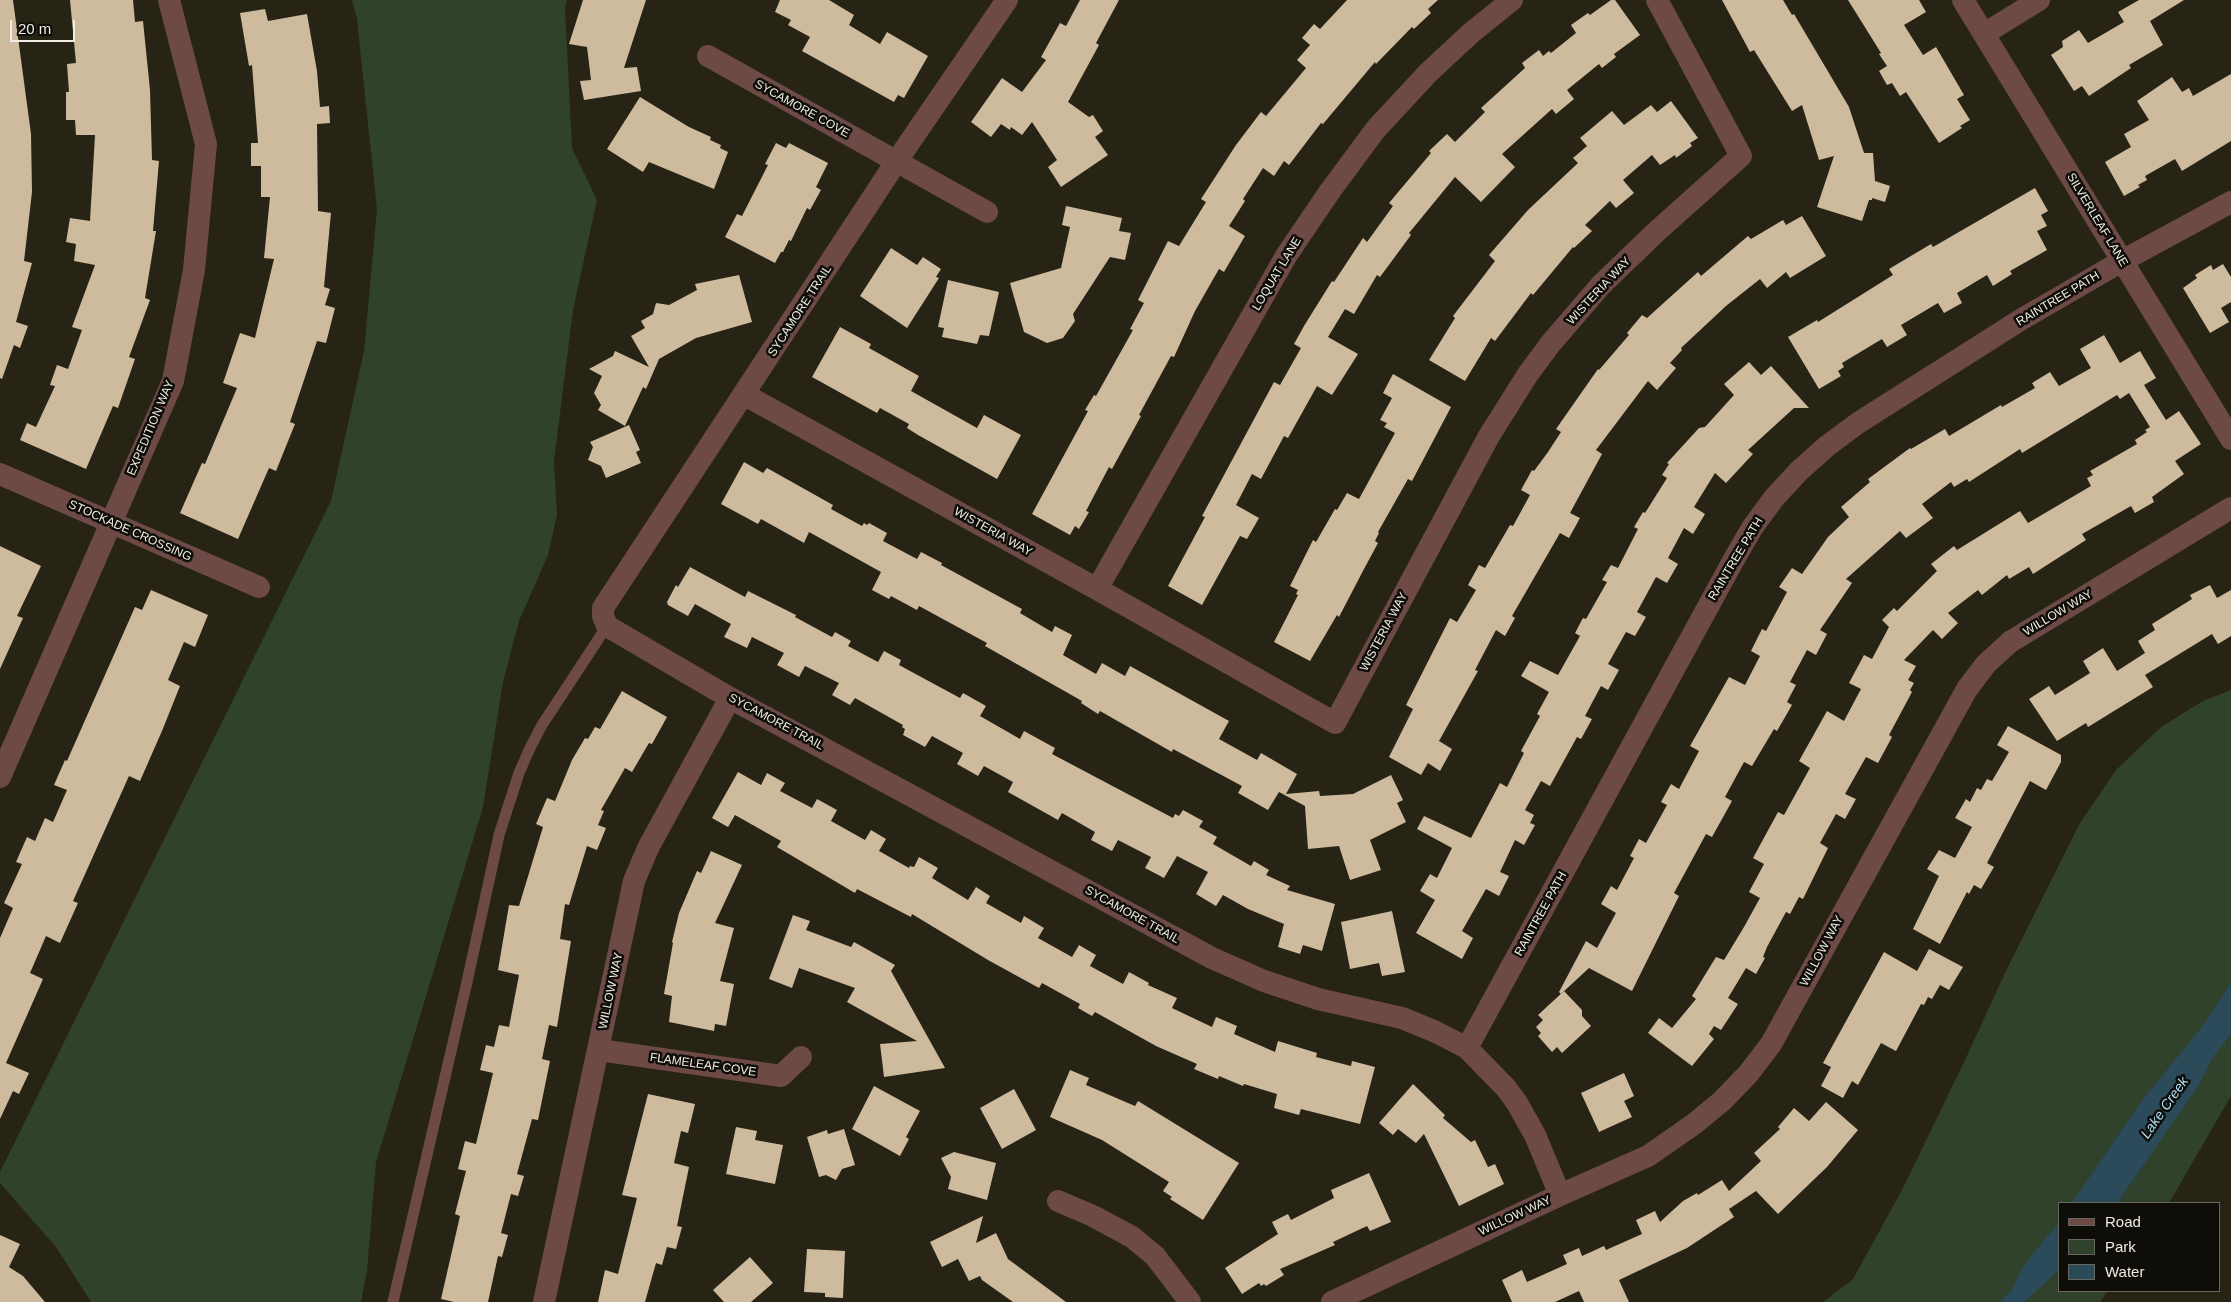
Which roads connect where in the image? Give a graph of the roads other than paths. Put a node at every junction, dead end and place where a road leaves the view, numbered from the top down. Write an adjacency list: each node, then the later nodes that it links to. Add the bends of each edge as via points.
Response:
1 (169, 0): 17 (street, EXPEDITION WAY, via 206,144 194,270 173,381)
2 (1008, 0): 9 (street, SYCAMORE TRAIL)
3 (1512, 0): 19 (street, LOQUAT LANE, via 1470,33 1428,73 1376,129 1330,191 1286,256)
4 (1657, 0): 19 (street, WISTERIA WAY, via 1741,156 1601,285 1528,374 1489,436 1335,723)
5 (1963, 0): 7 (street, SILVERLEAF LANE)
6 (2039, 0): 7 (street)
7 (1984, 34): 12 (street, SILVERLEAF LANE)
8 (708, 56): 9 (street, SYCAMORE COVE)
9 (896, 162): 11 (street, SYCAMORE COVE); 13 (street, SYCAMORE TRAIL)
10 (2231, 202): 12 (street, RAINTREE PATH)
11 (987, 212)
12 (2122, 261): 14 (street, SILVERLEAF LANE); 23 (street, RAINTREE PATH, via 2022,319 1858,423 1827,446 1774,498 1733,561)
13 (745, 395): 19 (street, WISTERIA WAY); 20 (street, SYCAMORE TRAIL, via 603,608)
14 (2231, 440)
15 (0, 474): 17 (street, STOCKADE CROSSING)
16 (2231, 508): 26 (street, WILLOW WAY, via 2010,642 1986,664 1967,689 1771,1044 1748,1074 1715,1107 1664,1146)
17 (111, 522): 18 (street, STOCKADE CROSSING); 22 (street, EXPEDITION WAY)
18 (259, 587)
19 (1097, 589)
20 (607, 626): 21 (street, SYCAMORE TRAIL); 28 (lane, via 530,748 499,835)
21 (730, 698): 23 (street, SYCAMORE TRAIL, via 1212,958 1264,981 1318,999 1402,1018); 24 (street, WILLOW WAY, via 648,848 634,881)
22 (0, 776)
23 (1467, 1048): 26 (street, SYCAMORE TRAIL, via 1517,1103 1535,1135)
24 (599, 1050): 25 (street, FLAMELEAF COVE, via 781,1076); 29 (street, WILLOW WAY)
25 (801, 1057)
26 (1560, 1195): 31 (street, WILLOW WAY)
27 (1058, 1201): 30 (street, via 1132,1237 1155,1256)
28 (393, 1302)
29 (544, 1302)
30 (1190, 1302)
31 (1332, 1302)

